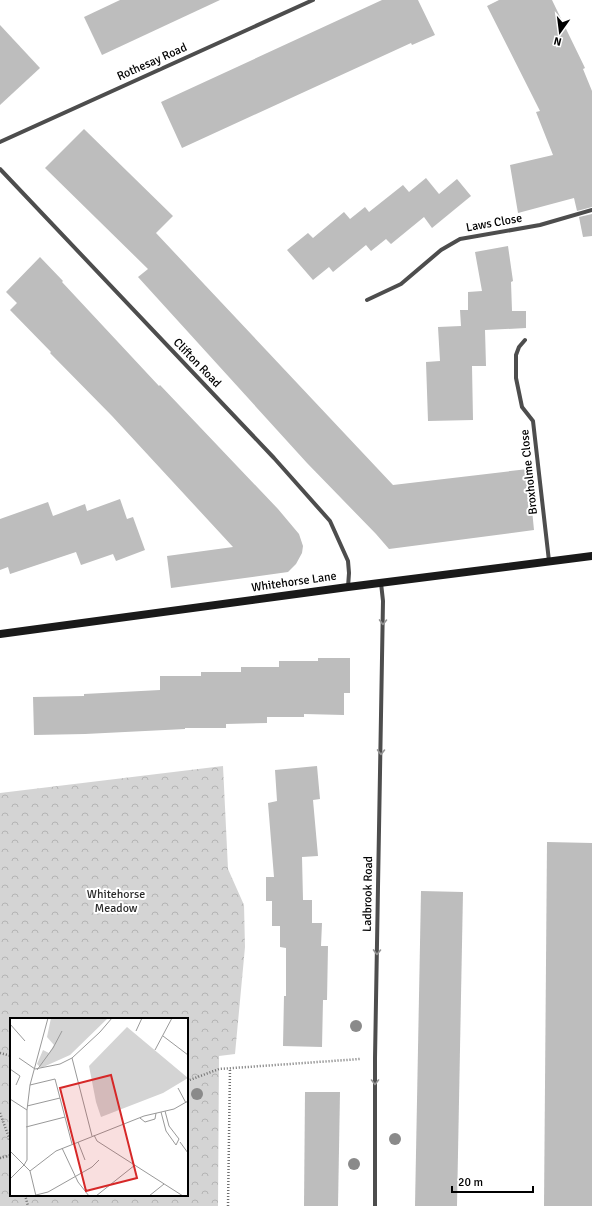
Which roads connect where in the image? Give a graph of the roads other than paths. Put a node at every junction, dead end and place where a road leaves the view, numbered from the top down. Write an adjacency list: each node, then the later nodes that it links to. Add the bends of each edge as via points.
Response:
1 (313, 0): 2 (street, Rothesay Road)
2 (0, 142)
3 (0, 169): 10 (street, Clifton Road, via 274,458 330,521 348,561)
4 (592, 210): 5 (street, Laws Close, via 540,225 460,239 441,250 401,284)
5 (367, 300)
6 (525, 340): 8 (street, Broxholme Close, via 516,355 516,378 522,407 534,421)
7 (592, 556): 8 (main road, Whitehorse Lane)
8 (549, 562): 9 (main road, Whitehorse Lane)
9 (381, 583): 10 (main road, Whitehorse Lane); 12 (street, Ladbrook Road, one-way to 12, via 383,601)
10 (348, 587): 11 (main road, Whitehorse Lane)
11 (0, 634)
12 (375, 1206)

